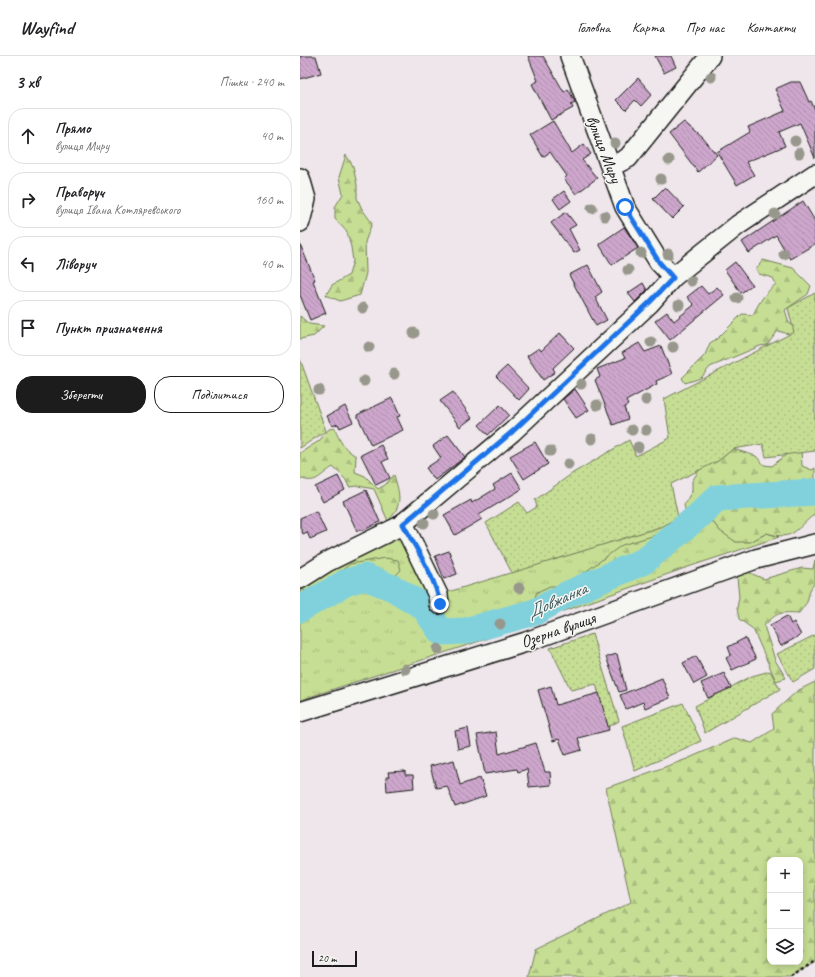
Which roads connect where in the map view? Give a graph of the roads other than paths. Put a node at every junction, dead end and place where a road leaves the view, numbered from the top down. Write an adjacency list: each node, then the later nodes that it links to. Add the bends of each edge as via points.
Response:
1 (570, 56): 3 (street, вулиця Миру)
2 (710, 56): 3 (street, via 628,158)
3 (612, 166): 7 (street, вулиця Миру, via 625,207 659,262)
4 (815, 174): 7 (street, via 738,225)
5 (300, 178): 6 (street, via 306,199)
6 (300, 222)
7 (673, 278): 8 (street, via 512,432)
8 (403, 524): 10 (street); 11 (street)
9 (815, 544): 12 (street, Озерна вулиця, via 756,559 526,642)
10 (300, 578)
11 (440, 604)
12 (300, 712)

